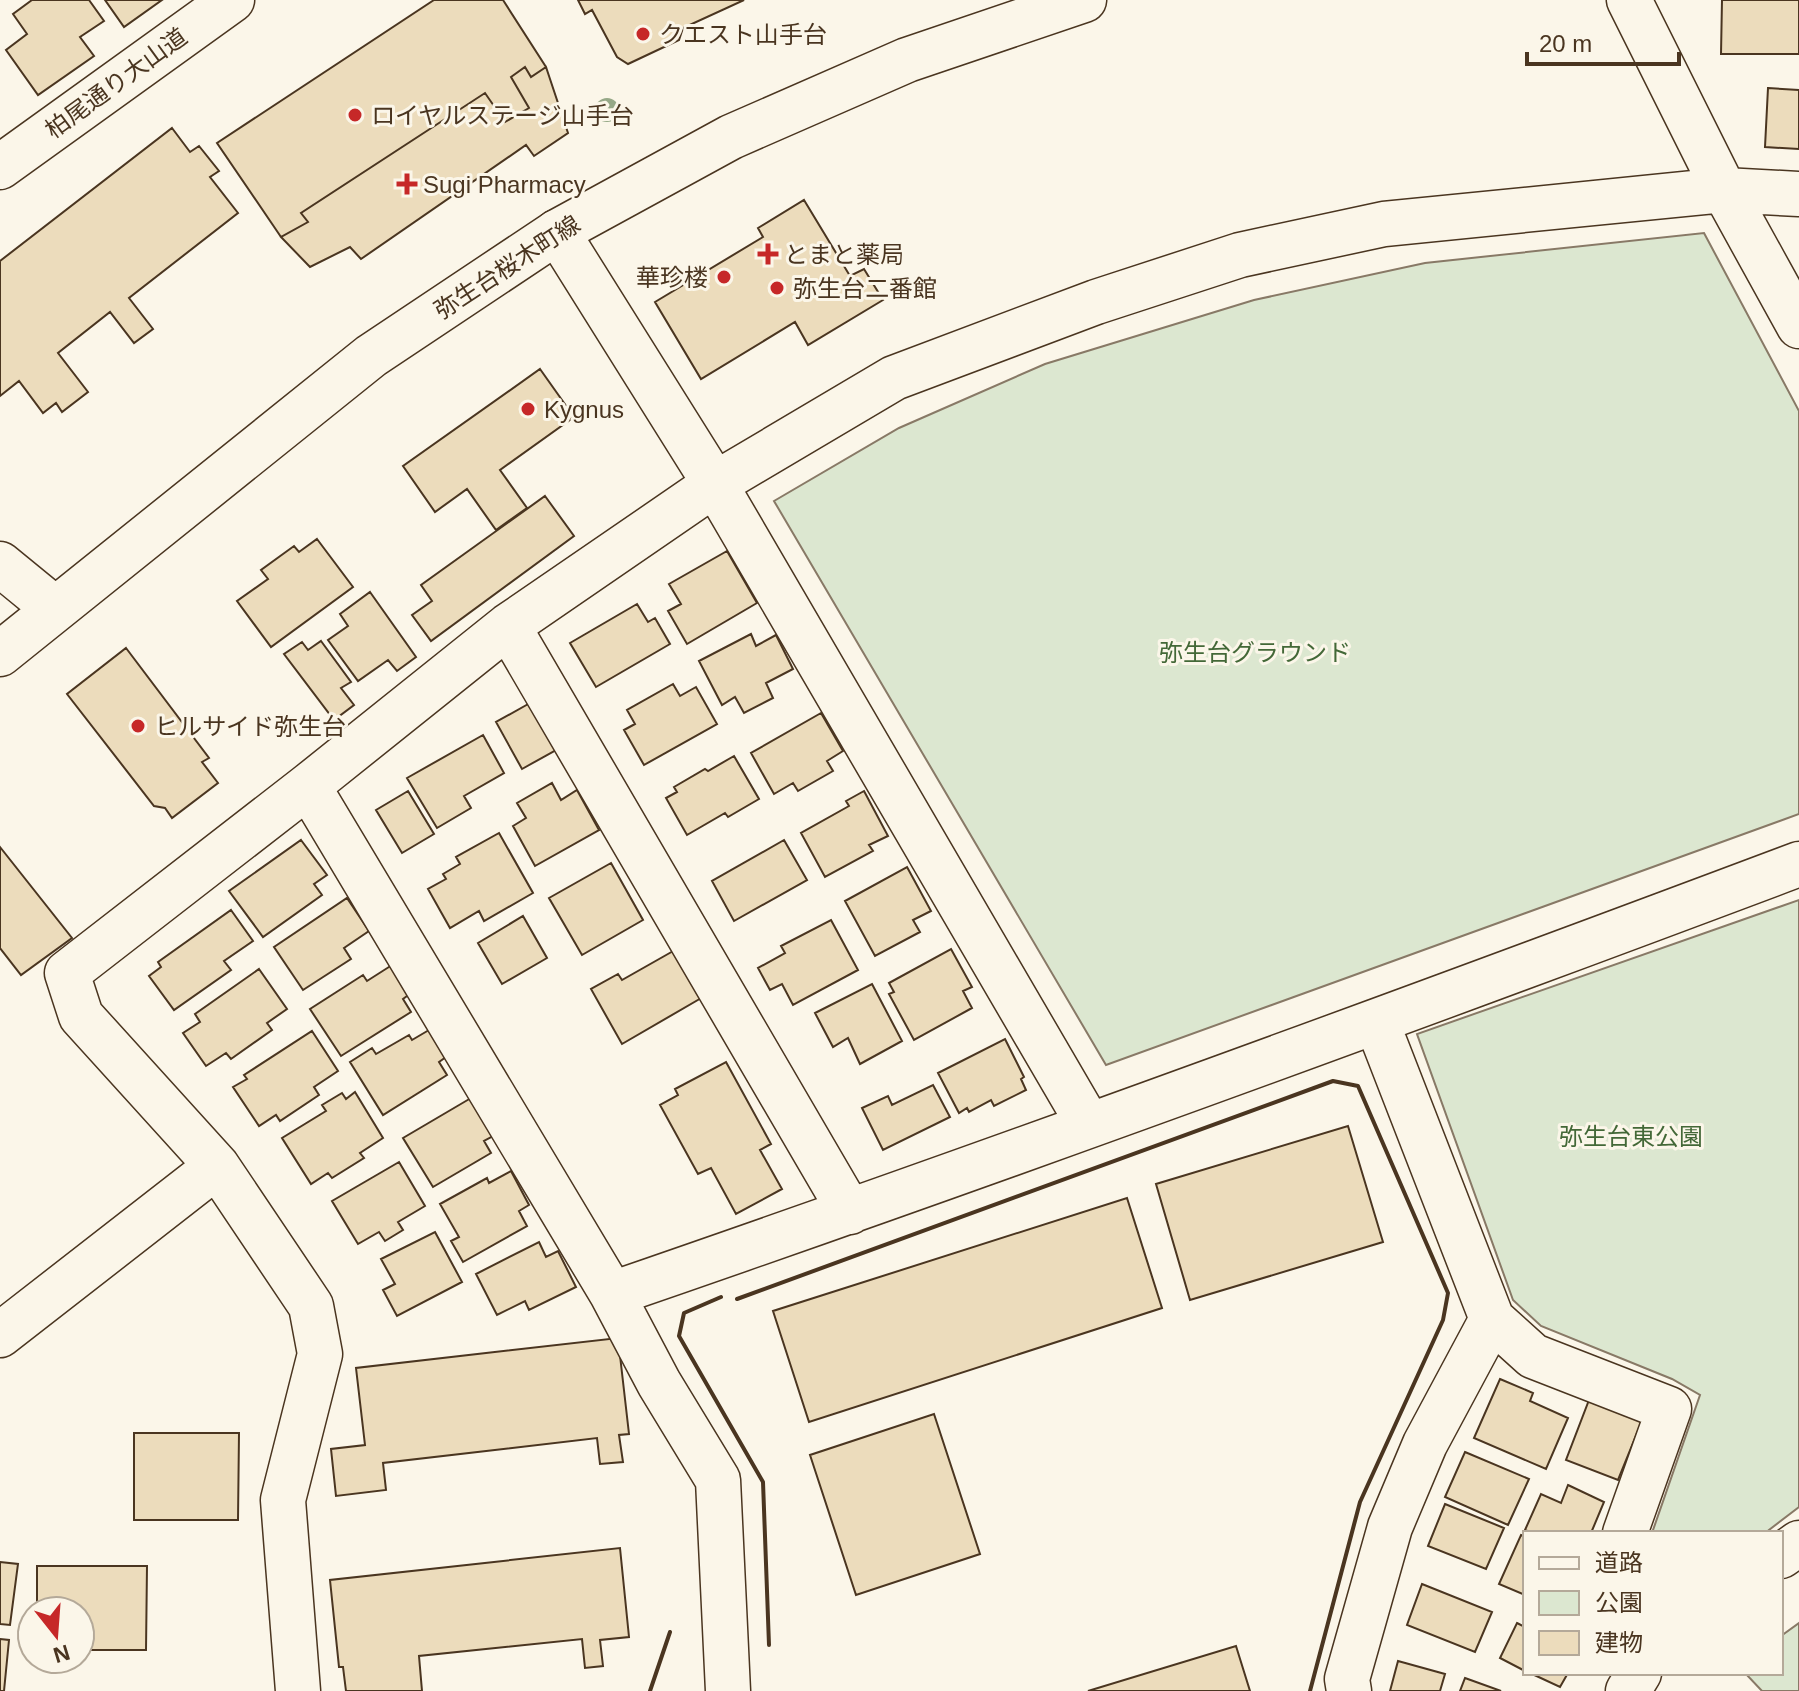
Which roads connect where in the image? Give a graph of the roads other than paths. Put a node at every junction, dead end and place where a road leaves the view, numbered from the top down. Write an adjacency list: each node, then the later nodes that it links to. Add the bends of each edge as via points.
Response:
1 (232, 0): 4 (street, 柏尾通り大山道)
2 (1084, 0): 7 (street, 弥生台桜木町線, via 907,60 731,137)
3 (1629, 0): 5 (street)
4 (0, 167)
5 (1724, 190): 6 (street); 8 (street); 9 (street, via 1384,224 1240,255 894,378)
6 (1799, 194)
7 (557, 232): 9 (street); 11 (street, 弥生台桜木町線, via 371,356)
8 (1799, 326)
9 (715, 484): 12 (street); 17 (street)
10 (0, 564): 11 (street)
11 (55, 609): 13 (street, 弥生台桜木町線)
12 (508, 626): 14 (street); 19 (street)
13 (0, 654)
14 (308, 786): 18 (street, via 67,973 81,1016); 20 (street)
15 (1799, 864): 16 (street)
16 (1377, 1023): 17 (street); 22 (street)
17 (1089, 1125): 19 (street)
18 (217, 1166): 21 (street); 24 (street, via 311,1306 320,1354 283,1500)
19 (850, 1212): 20 (street)
20 (612, 1294): 25 (street, via 718,1480)
21 (7, 1313)
22 (1492, 1319): 23 (street, via 1533,1356 1669,1409); 26 (street, via 1425,1444 1390,1527 1347,1679)
23 (1626, 1531)
24 (298, 1691)
25 (728, 1691)
26 (1349, 1691)

